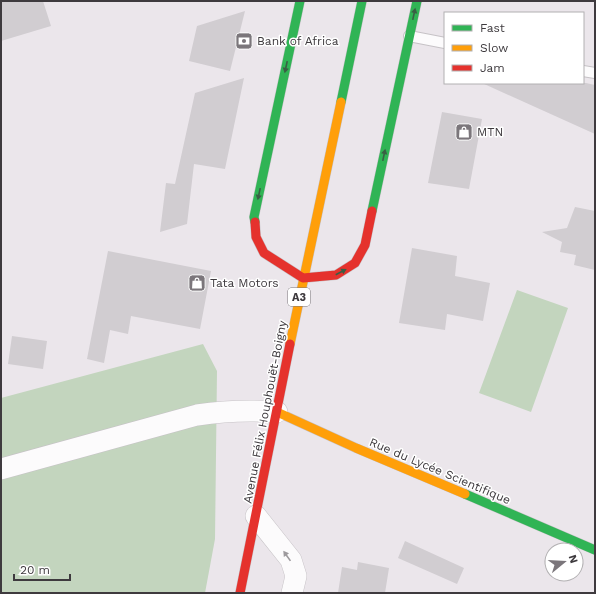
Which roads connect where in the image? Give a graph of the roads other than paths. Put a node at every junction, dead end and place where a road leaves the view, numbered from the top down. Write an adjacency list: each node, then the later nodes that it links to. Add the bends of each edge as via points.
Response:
1 (300, 1): 8 (main road, one-way to 8, via 254,217 256,237 264,253)
2 (362, 1): 8 (main road, Avenue Félix Houphouët-Boigny / A3)
3 (417, 1): 4 (main road, one-way to 3)
4 (409, 36): 5 (lane); 8 (main road, one-way to 4, via 336,275 355,263 365,245)
5 (444, 43)
6 (584, 71): 7 (lane)
7 (595, 73)
8 (303, 278): 9 (main road, Avenue Félix Houphouët-Boigny / A3)
9 (277, 412): 10 (street, via 226,411 197,415); 11 (main road, Avenue Félix Houphouët-Boigny / A3); 12 (main road, Rue du Lycée Scientifique)
10 (1, 469)
11 (256, 516): 13 (main road, Avenue Félix Houphouët-Boigny / A3); 14 (street, one-way to 11, via 296,576 291,560)
12 (595, 550)
13 (240, 593)
14 (292, 593)

